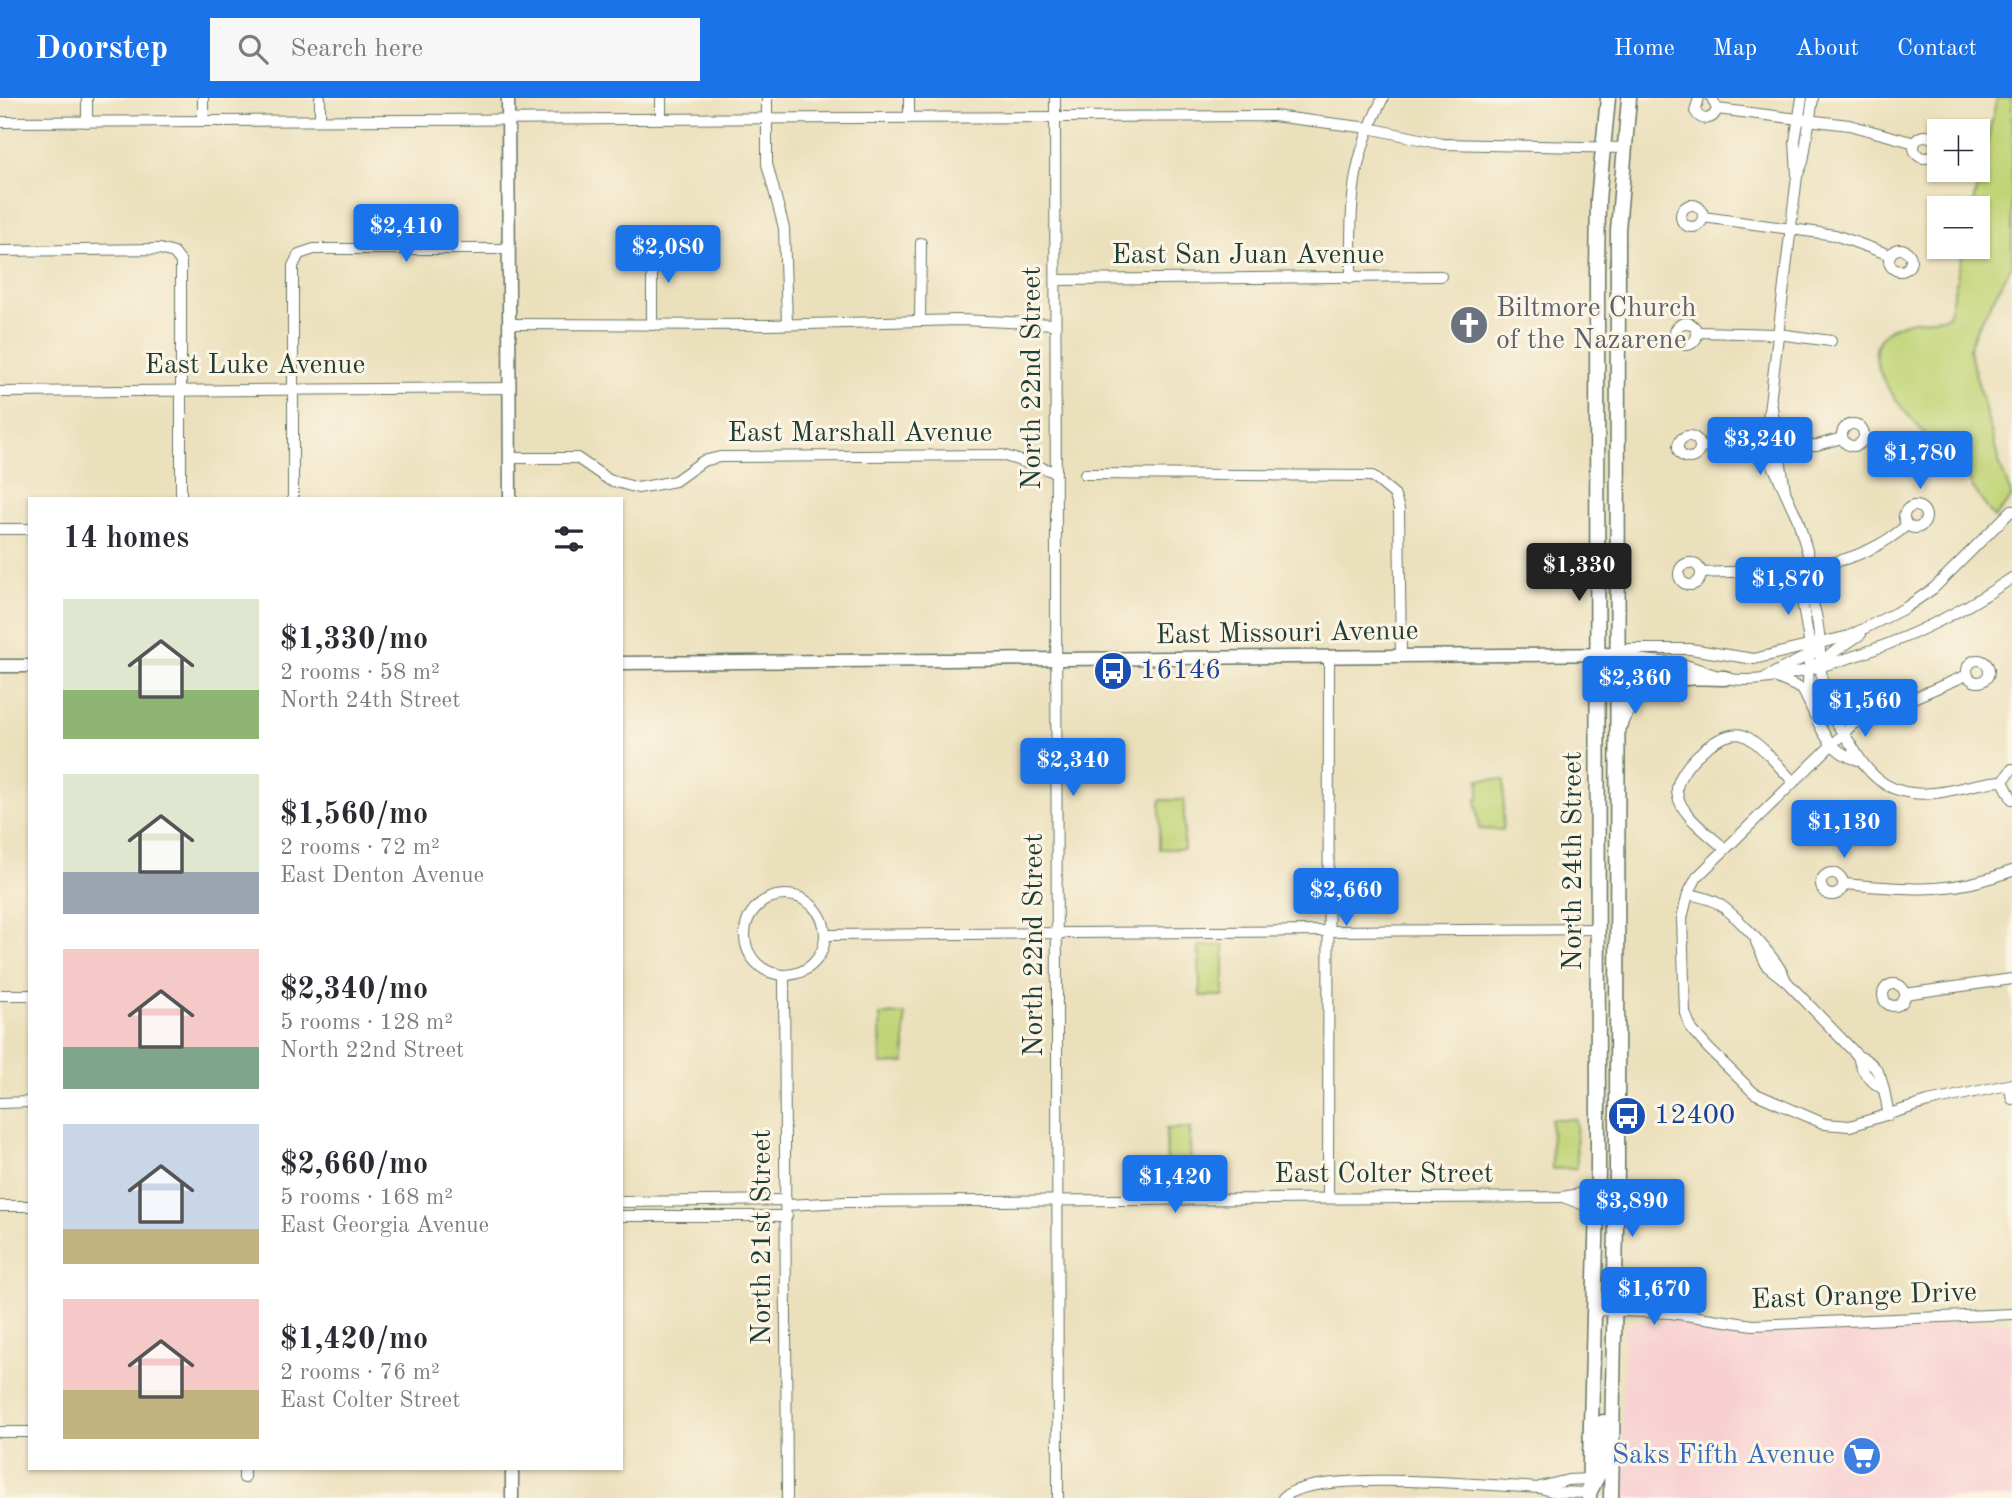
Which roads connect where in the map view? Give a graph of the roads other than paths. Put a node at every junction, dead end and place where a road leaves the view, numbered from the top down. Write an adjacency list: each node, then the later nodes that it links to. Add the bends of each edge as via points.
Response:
1 (87, 98): 27 (street)
2 (203, 98): 25 (street)
3 (320, 98): 23 (street)
4 (508, 98): 22 (street)
5 (661, 98): 20 (street)
6 (767, 98): 19 (street)
7 (909, 98): 18 (street)
8 (1055, 98): 17 (street, North 22nd Street)
9 (1383, 98): 28 (street)
10 (1608, 98): 30 (main road, North 24th Street)
11 (1629, 98): 31 (main road, North 24th Street)
12 (1699, 98): 16 (street, via 1694,107 1699,117 1710,118)
13 (1712, 98): 16 (street)
14 (1802, 98): 21 (street)
15 (1813, 98): 24 (street)
16 (1717, 109): 21 (street)
17 (1055, 115): 18 (street); 28 (street, via 1273,116); 42 (street, North 22nd Street)
18 (909, 116): 19 (street)
19 (766, 117): 20 (street); 45 (street, via 768,164 784,228)
20 (661, 118): 22 (street)
21 (1798, 118): 24 (street); 32 (street)
22 (508, 119): 23 (street); 37 (street)
23 (320, 120): 25 (street)
24 (1810, 120): 29 (street, via 1866,128); 32 (street)
25 (203, 121): 27 (street)
26 (0, 122): 27 (street)
27 (87, 122)
28 (1369, 128): 30 (street, via 1443,144); 41 (street, via 1352,185)
29 (1915, 143)
30 (1603, 146): 31 (street); 51 (main road, North 24th Street)
31 (1624, 148): 52 (main road, North 24th Street, via 1618,220)
32 (1797, 176): 34 (street)
33 (1703, 217): 34 (street)
34 (1791, 228): 39 (street, via 1851,239); 49 (street)
35 (920, 243): 43 (street)
36 (652, 246): 47 (street)
37 (508, 249): 44 (street); 55 (street, via 314,249 299,254 293,266)
38 (0, 251): 54 (street, via 160,249 174,253 181,262)
39 (1890, 255)
40 (1441, 276): 41 (street, East San Juan Avenue)
41 (1351, 278): 42 (street, East San Juan Avenue)
42 (1056, 280): 46 (street, North 22nd Street)
43 (920, 320): 45 (street); 46 (street)
44 (509, 324): 47 (street); 53 (street)
45 (787, 324): 47 (street)
46 (1055, 324): 61 (street, North 22nd Street)
47 (652, 325)
48 (1698, 332): 49 (street)
49 (1778, 334): 50 (street); 59 (street, via 1771,401)
50 (1831, 341)
51 (1595, 372): 52 (main road); 77 (main road, North 24th Street)
52 (1618, 372): 78 (main road, North 24th Street)
53 (509, 388): 55 (street, East Luke Avenue); 60 (street)
54 (181, 389): 55 (street, East Luke Avenue); 56 (street, East Luke Avenue); 63 (street)
55 (293, 389): 64 (street)
56 (0, 392)
57 (1842, 438): 59 (street, via 1817,445)
58 (1700, 447): 59 (street)
59 (1774, 447): 70 (street, via 1805,538)
60 (511, 458): 61 (street, East Marshall Avenue, via 577,458 609,480 638,488 675,481 703,461 720,457 1002,455); 65 (street)
61 (1055, 472): 82 (street, North 22nd Street)
62 (1085, 474): 79 (street, via 1372,476 1394,494 1400,516)
63 (181, 497)
64 (293, 497)
65 (510, 497)
66 (2011, 514): 74 (street, via 1934,588)
67 (1907, 525): 70 (street, via 1871,551)
68 (0, 529): 69 (street)
69 (28, 529)
70 (1808, 568): 71 (street); 73 (street)
71 (1701, 573)
72 (2012, 578): 84 (street, via 1951,616 1898,641)
73 (1807, 589): 75 (street); 76 (street, via 1802,614)
74 (1875, 623): 75 (street); 84 (street)
75 (1822, 644): 76 (street); 84 (street)
76 (1810, 651): 81 (street); 87 (street); 91 (street)
77 (1597, 653): 78 (street, East Missouri Avenue); 79 (street, East Missouri Avenue); 105 (main road, North 24th Street)
78 (1618, 654): 81 (street, via 1629,649 1690,649); 90 (street, via 1678,663); 93 (main road, North 24th Street)
79 (1401, 657): 80 (street, East Missouri Avenue)
80 (1329, 658): 82 (street, East Missouri Avenue); 106 (street)
81 (1754, 659): 91 (street)
82 (1057, 661): 83 (street, East Missouri Avenue); 107 (street, North 22nd Street)
83 (623, 663)
84 (1822, 663): 87 (street); 94 (street, via 1825,698)
85 (0, 666): 86 (street)
86 (28, 666)
87 (1810, 669): 89 (street); 92 (street)
88 (1967, 675): 94 (street, via 1863,718)
89 (1776, 677): 91 (street); 92 (street, via 1801,689)
90 (1725, 678): 91 (street); 93 (main road, via 1685,677 1657,683 1631,703)
91 (1759, 679)
92 (1807, 698): 95 (street, via 1821,733)
93 (1618, 732): 130 (main road, North 24th Street)
94 (1841, 734): 95 (street); 96 (street)
95 (1831, 743): 96 (street); 98 (street)
96 (1858, 760): 99 (street, via 1884,784 1915,794)
97 (2012, 769): 99 (street)
98 (1793, 781): 101 (street); 101 (street, via 1751,740 1738,734 1721,737 1688,766 1677,785 1679,800)
99 (2003, 781): 100 (street)
100 (2012, 799)
101 (1725, 849): 104 (street, via 1697,877)
102 (2012, 871): 103 (street, via 1942,889)
103 (1843, 884)
104 (1688, 894): 118 (street, via 1718,904 1756,942 1767,966 1858,1056 1869,1060 1883,1079); 118 (street, via 1682,918 1682,992 1687,1021 1709,1049 1754,1093 1810,1118 1838,1126)
105 (1599, 929): 106 (street); 119 (main road, North 24th Street)
106 (1331, 930): 107 (street); 121 (street)
107 (1056, 932): 108 (street); 122 (street, North 22nd Street)
108 (826, 935): 109 (street, via 824,948 809,968); 109 (street, via 817,910 807,901 780,895 756,906 748,917 745,944 759,967)
109 (784, 976): 126 (street, North 21st Street)
110 (2012, 979): 111 (street)
111 (1905, 994)
112 (0, 995): 113 (street)
113 (28, 995)
114 (2010, 1085): 115 (street); 118 (street)
115 (2012, 1099)
116 (0, 1102): 117 (street)
117 (28, 1102)
118 (1889, 1115)
119 (1597, 1182): 120 (street, East Colter Street, via 1591,1191); 127 (main road, North 24th Street)
120 (1562, 1197): 121 (street, East Colter Street); 127 (street, East Colter Street)
121 (1328, 1198): 122 (street, East Colter Street)
122 (1057, 1201): 126 (street, East Colter Street); 138 (street, North 22nd Street)
123 (623, 1202): 126 (street, East Colter Street)
124 (0, 1206): 125 (street)
125 (28, 1206)
126 (787, 1207): 128 (street, East Colter Street); 137 (street, North 21st Street)
127 (1596, 1214): 129 (main road, North 24th Street)
128 (623, 1216)
129 (1592, 1310): 130 (street, East Orange Drive); 135 (main road, North 24th Street)
130 (1613, 1310): 131 (street, East Orange Drive, via 1753,1325); 135 (main road, via 1607,1328 1601,1458); 140 (main road, North 24th Street)
131 (2012, 1314)
132 (0, 1432): 133 (street)
133 (28, 1432)
134 (512, 1470): 136 (street)
135 (1592, 1490): 139 (street, via 1344,1482 1307,1486)
136 (512, 1498)
137 (787, 1498)
138 (1058, 1498)
139 (1283, 1498)
140 (1611, 1498)

